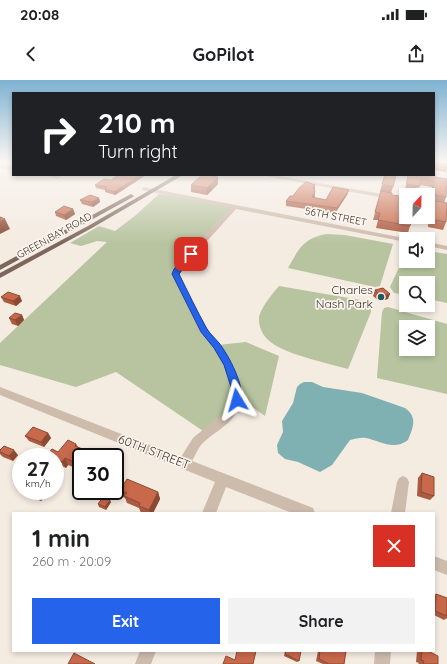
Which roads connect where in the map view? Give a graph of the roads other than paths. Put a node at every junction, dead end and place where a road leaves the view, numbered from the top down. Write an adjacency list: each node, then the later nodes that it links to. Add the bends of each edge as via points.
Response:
1 (157, 188): 4 (main road, GREEN BAY ROAD)
2 (339, 188): 5 (street)
3 (144, 189): 4 (street, 56TH STREET); 12 (main road, GREEN BAY ROAD)
4 (154, 190): 7 (street, 56TH STREET); 13 (main road, GREEN BAY ROAD)
5 (399, 199)
6 (435, 205): 8 (street)
7 (235, 206): 9 (street, 56TH STREET); 15 (street, via 175,274 205,332 228,364 237,393 237,400 230,413 197,442)
8 (447, 208)
9 (399, 239)
10 (435, 245): 11 (street)
11 (447, 248)
12 (0, 268)
13 (0, 276)
14 (0, 391): 15 (street, 60TH STREET)
15 (184, 464): 16 (street, 60TH STREET)
16 (224, 479): 18 (street); 19 (street, 60TH STREET)
17 (403, 482): 20 (street)
18 (209, 512)
19 (306, 512)
20 (398, 512)
21 (435, 563): 22 (street)
22 (447, 568)
23 (148, 652): 25 (street)
24 (383, 652): 26 (street)
25 (143, 664)
26 (382, 664)

